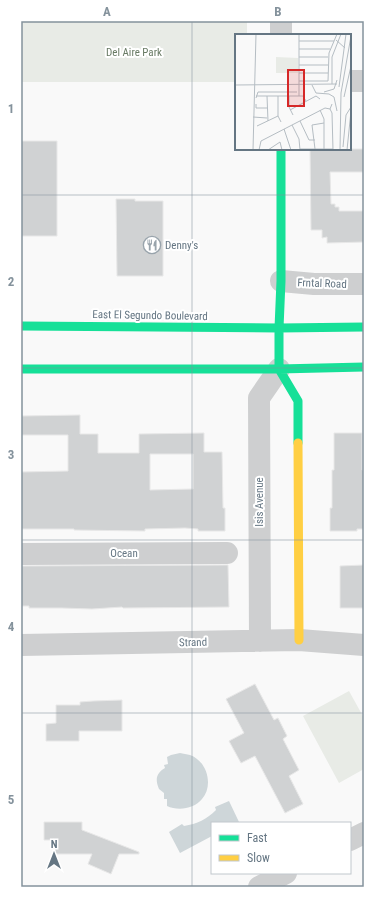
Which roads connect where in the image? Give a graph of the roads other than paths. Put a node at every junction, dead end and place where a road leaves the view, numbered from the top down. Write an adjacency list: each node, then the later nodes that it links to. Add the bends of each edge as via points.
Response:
1 (281, 21): 2 (street)
2 (281, 34)
3 (351, 81): 4 (street)
4 (364, 81)
5 (281, 150): 6 (main road)
6 (281, 281): 7 (street, Frntal Road); 10 (main road)
7 (364, 284)
8 (21, 326): 10 (main road, East El Segundo Boulevard)
9 (364, 327): 10 (main road, East El Segundo Boulevard)
10 (279, 328): 12 (main road)
11 (21, 368): 12 (main road)
12 (279, 368): 13 (main road); 16 (main road, via 298,401); 17 (street, Isis Avenue, via 259,398)
13 (364, 368)
14 (227, 553): 15 (street, Ocean)
15 (21, 554)
16 (299, 640): 17 (street, Strand); 19 (street, Strand)
17 (260, 641): 18 (street, Strand)
18 (21, 645)
19 (364, 645)
20 (364, 833): 21 (street)
21 (351, 840)
22 (284, 874): 23 (street)
23 (260, 887)

